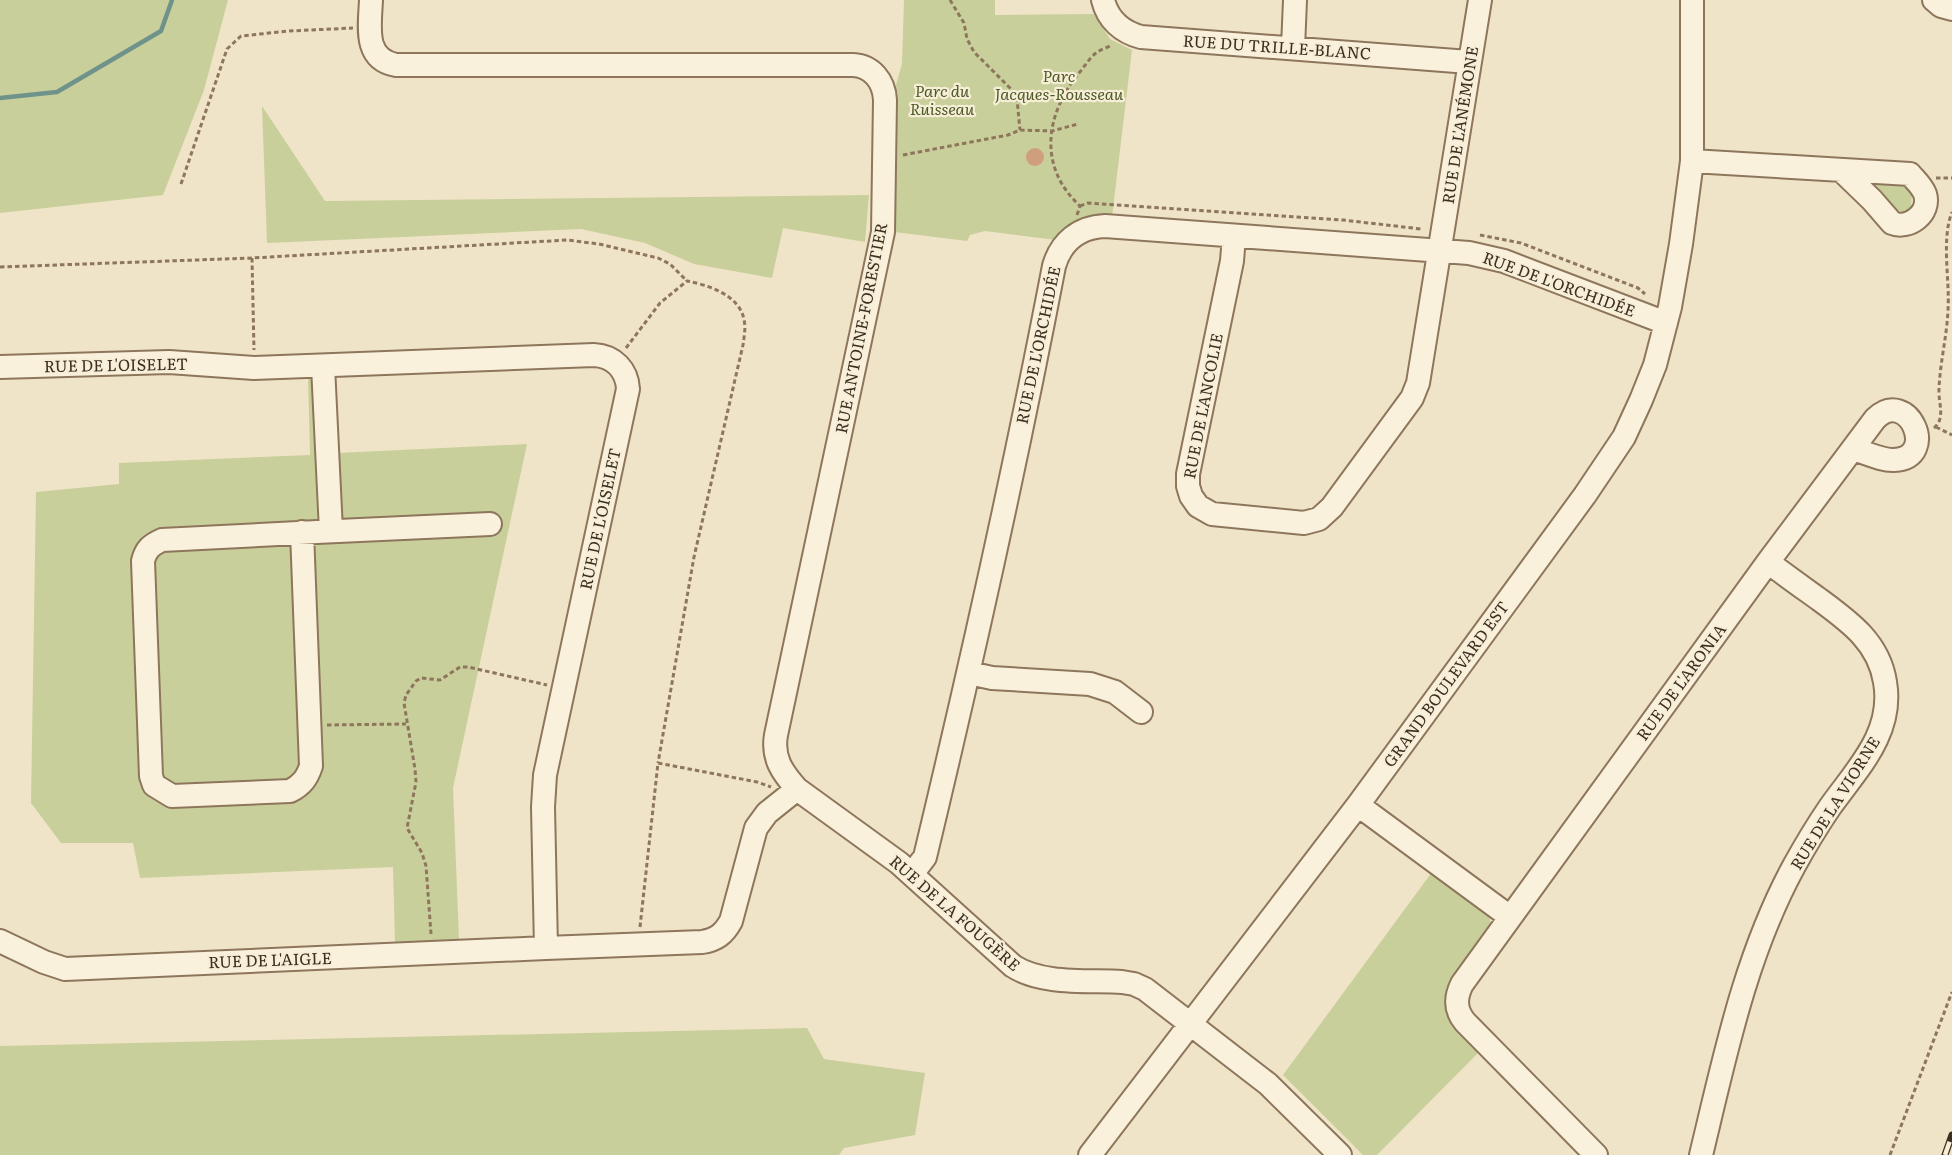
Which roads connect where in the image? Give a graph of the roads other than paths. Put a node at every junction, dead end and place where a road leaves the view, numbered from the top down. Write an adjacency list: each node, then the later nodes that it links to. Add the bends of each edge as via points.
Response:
1 (371, 0): 24 (street, RUE ANTOINE-FORESTIER, via 370,39 375,53 386,63 396,65 858,66 875,75 883,88 883,232)
2 (1103, 0): 8 (street, RUE DU TRILLE-BLANC, via 1114,22 1141,37)
3 (1295, 0): 8 (street)
4 (1479, 0): 9 (street, RUE DE L'ANÉMONE)
5 (1692, 0): 10 (street, GRAND BOULEVARD EST)
6 (1934, 0): 7 (street)
7 (1952, 9)
8 (1293, 48): 9 (street, RUE DU TRILLE-BLANC)
9 (1470, 62): 13 (street, RUE DE L'ANÉMONE)
10 (1692, 161): 11 (street); 14 (street, GRAND BOULEVARD EST)
11 (1841, 170)
12 (1234, 236): 13 (street, RUE DE L'ORCHIDÉE); 13 (street, RUE DE L'ANCOLIE, via 1188,474 1189,491 1198,506 1212,514 1299,523 1314,522 1327,513 1414,393 1420,378); 22 (street, RUE DE L'ORCHIDÉE, via 1099,226 1080,232 1061,248 1054,266)
13 (1440, 251): 14 (street, RUE DE L'ORCHIDÉE, via 1504,261)
14 (1666, 323): 26 (street, GRAND BOULEVARD EST, via 1655,365 1624,437)
15 (323, 366): 16 (street, RUE DE L'OISELET, via 254,368 169,362); 19 (street); 30 (street, RUE DE L'OISELET, via 594,355 614,361 625,374 627,396 547,764 543,796)
16 (0, 367)
17 (1853, 449): 17 (street, RUE DE L'ARONIA, via 1875,418 1884,412 1903,414 1927,429 1900,459 1889,460); 21 (street, RUE DE L'ARONIA)
18 (490, 524): 19 (street)
19 (331, 531): 20 (street)
20 (302, 532): 20 (street, via 162,540 146,551 142,561 151,776 154,785 172,796 290,791 307,777 311,766)
21 (1768, 562): 28 (street, RUE DE L'ARONIA); 35 (street, RUE DE LA VIORNE, via 1868,640 1884,674 1886,711 1873,746 1812,835 1768,920 1734,1017)
22 (969, 673): 23 (street, via 1090,684 1115,692); 27 (street, RUE DE L'ORCHIDÉE, via 925,857)
23 (1141, 712)
24 (774, 742): 25 (street, RUE DE LA FOUGÈRE, via 778,764)
25 (797, 789): 27 (street, RUE DE LA FOUGÈRE); 30 (street, via 767,813 756,828 733,916 717,937 707,941)
26 (1358, 805): 28 (street); 31 (street, GRAND BOULEVARD EST)
27 (912, 874): 31 (street, RUE DE LA FOUGÈRE, via 1019,970 1039,977 1134,984)
28 (1510, 917): 34 (street, RUE DE L'ARONIA, via 1460,988 1460,1014)
29 (0, 941): 30 (street, RUE DE L'AIGLE, via 65,969)
30 (546, 948)
31 (1190, 1025): 32 (street, RUE DE LA FOUGÈRE, via 1268,1084); 33 (street, GRAND BOULEVARD EST)
32 (1335, 1153)
33 (1090, 1155)
34 (1596, 1155)
35 (1701, 1155)

